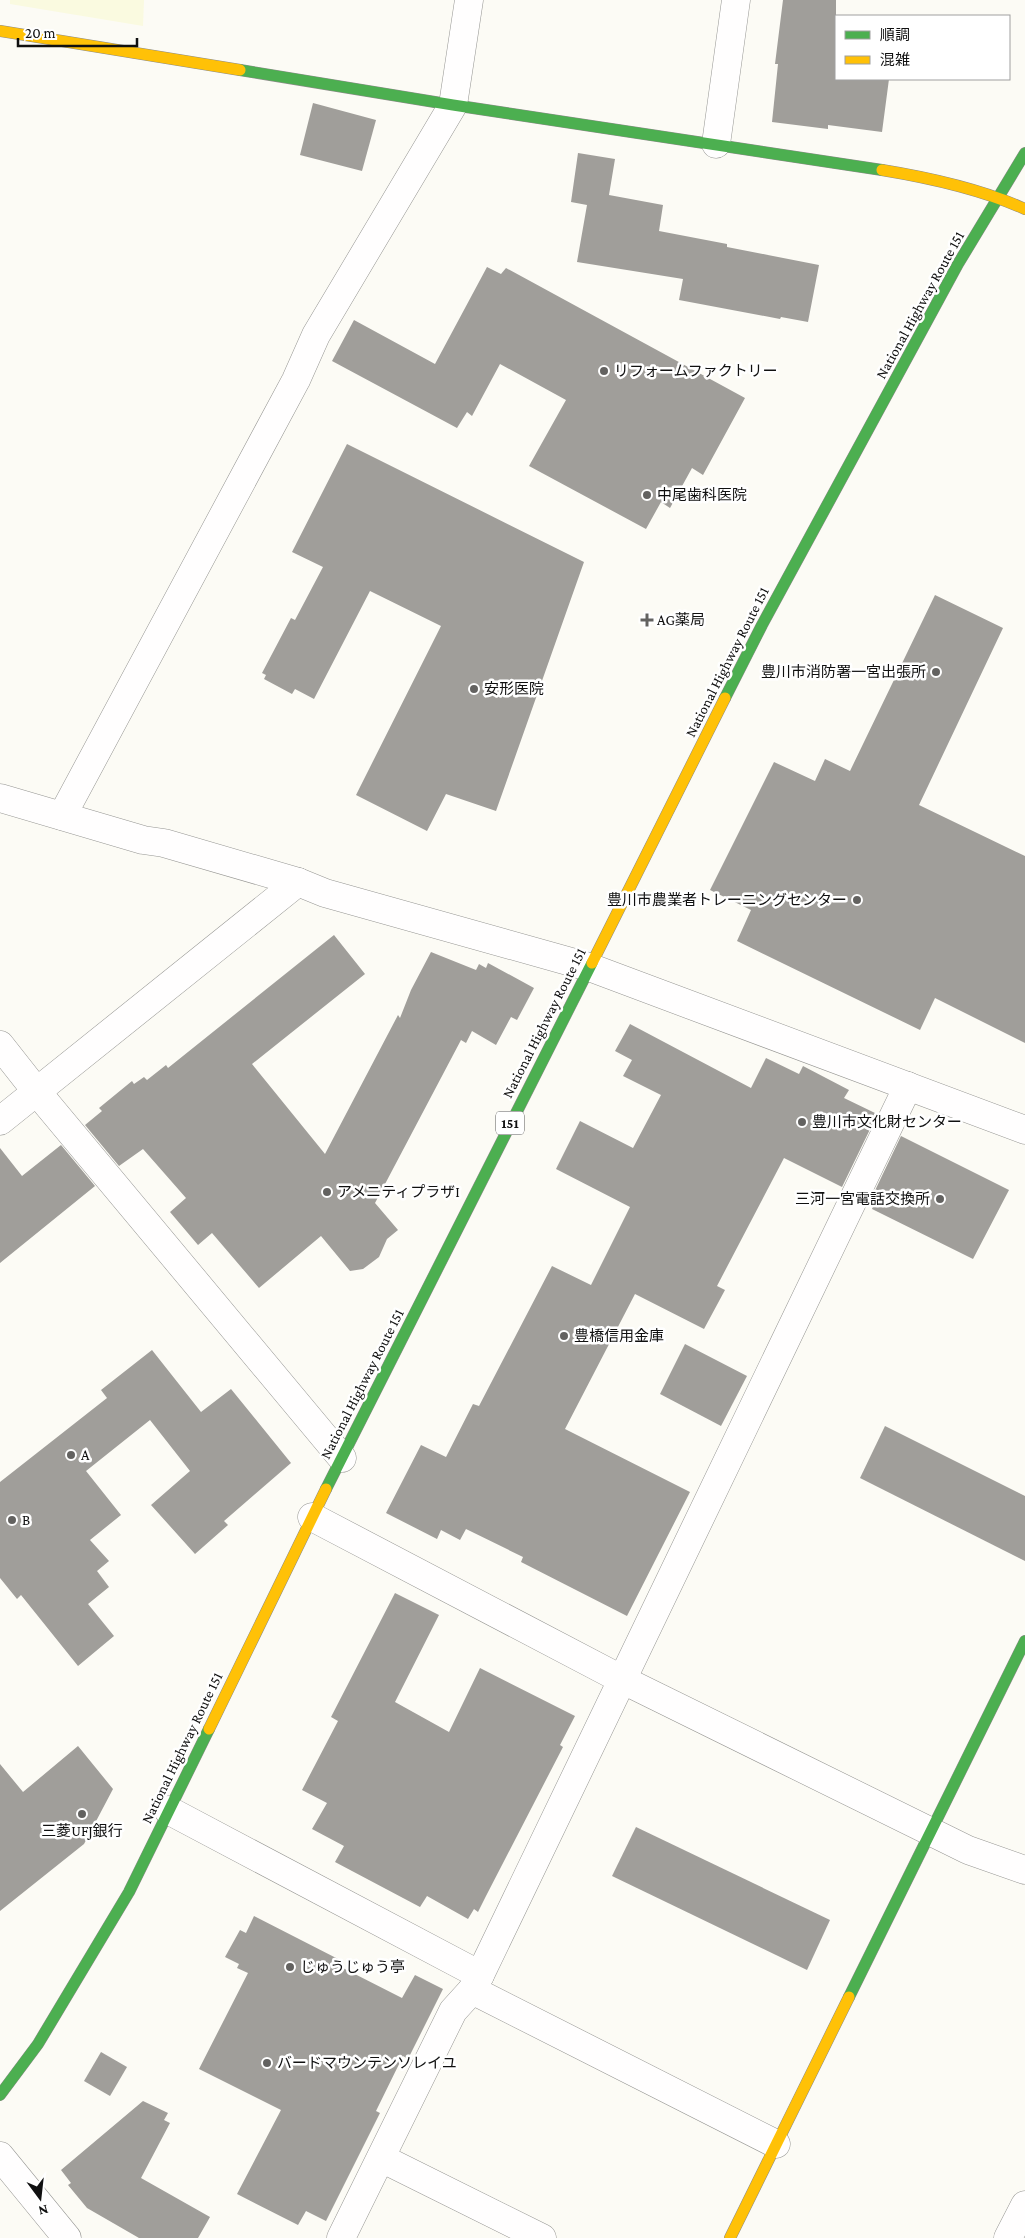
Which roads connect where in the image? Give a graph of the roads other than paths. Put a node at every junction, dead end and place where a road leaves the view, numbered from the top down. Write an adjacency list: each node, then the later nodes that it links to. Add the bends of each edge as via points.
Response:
1 (469, 0): 4 (street)
2 (736, 0): 5 (street)
3 (0, 31): 4 (main road)
4 (452, 105): 5 (main road); 10 (street, via 316,335 296,380)
5 (716, 144): 7 (main road, via 914,175)
6 (1025, 153): 7 (main road, National Highway Route 151 / 151)
7 (999, 197): 8 (main road); 12 (main road, National Highway Route 151 / 151, via 958,264 762,625)
8 (1025, 209)
9 (0, 798): 10 (street)
10 (62, 816): 11 (street)
11 (298, 882): 12 (street, via 325,893); 15 (street)
12 (589, 967): 14 (street); 18 (main road, National Highway Route 151 / 151)
13 (0, 1045): 15 (street)
14 (908, 1086): 17 (street); 21 (street)
15 (37, 1092): 16 (street); 18 (street)
16 (0, 1121)
17 (1025, 1130)
18 (342, 1458): 19 (main road, National Highway Route 151 / 151)
19 (312, 1517): 21 (street); 22 (main road, National Highway Route 151 / 151)
20 (1025, 1640): 23 (main road)
21 (623, 1680): 23 (street); 25 (street)
22 (168, 1810): 25 (street); 26 (main road, National Highway Route 151 / 151, via 128,1892 38,2044)
23 (930, 1831): 24 (street, via 968,1850); 27 (main road)
24 (1025, 1870)
25 (476, 1982): 27 (street); 29 (street, via 453,2011)
26 (0, 2095)
27 (776, 2144): 34 (main road)
28 (0, 2156): 31 (street)
29 (381, 2158): 32 (street); 33 (street)
30 (1024, 2208): 35 (street)
31 (68, 2238)
32 (341, 2238)
33 (542, 2238)
34 (730, 2238)
35 (1008, 2238)

